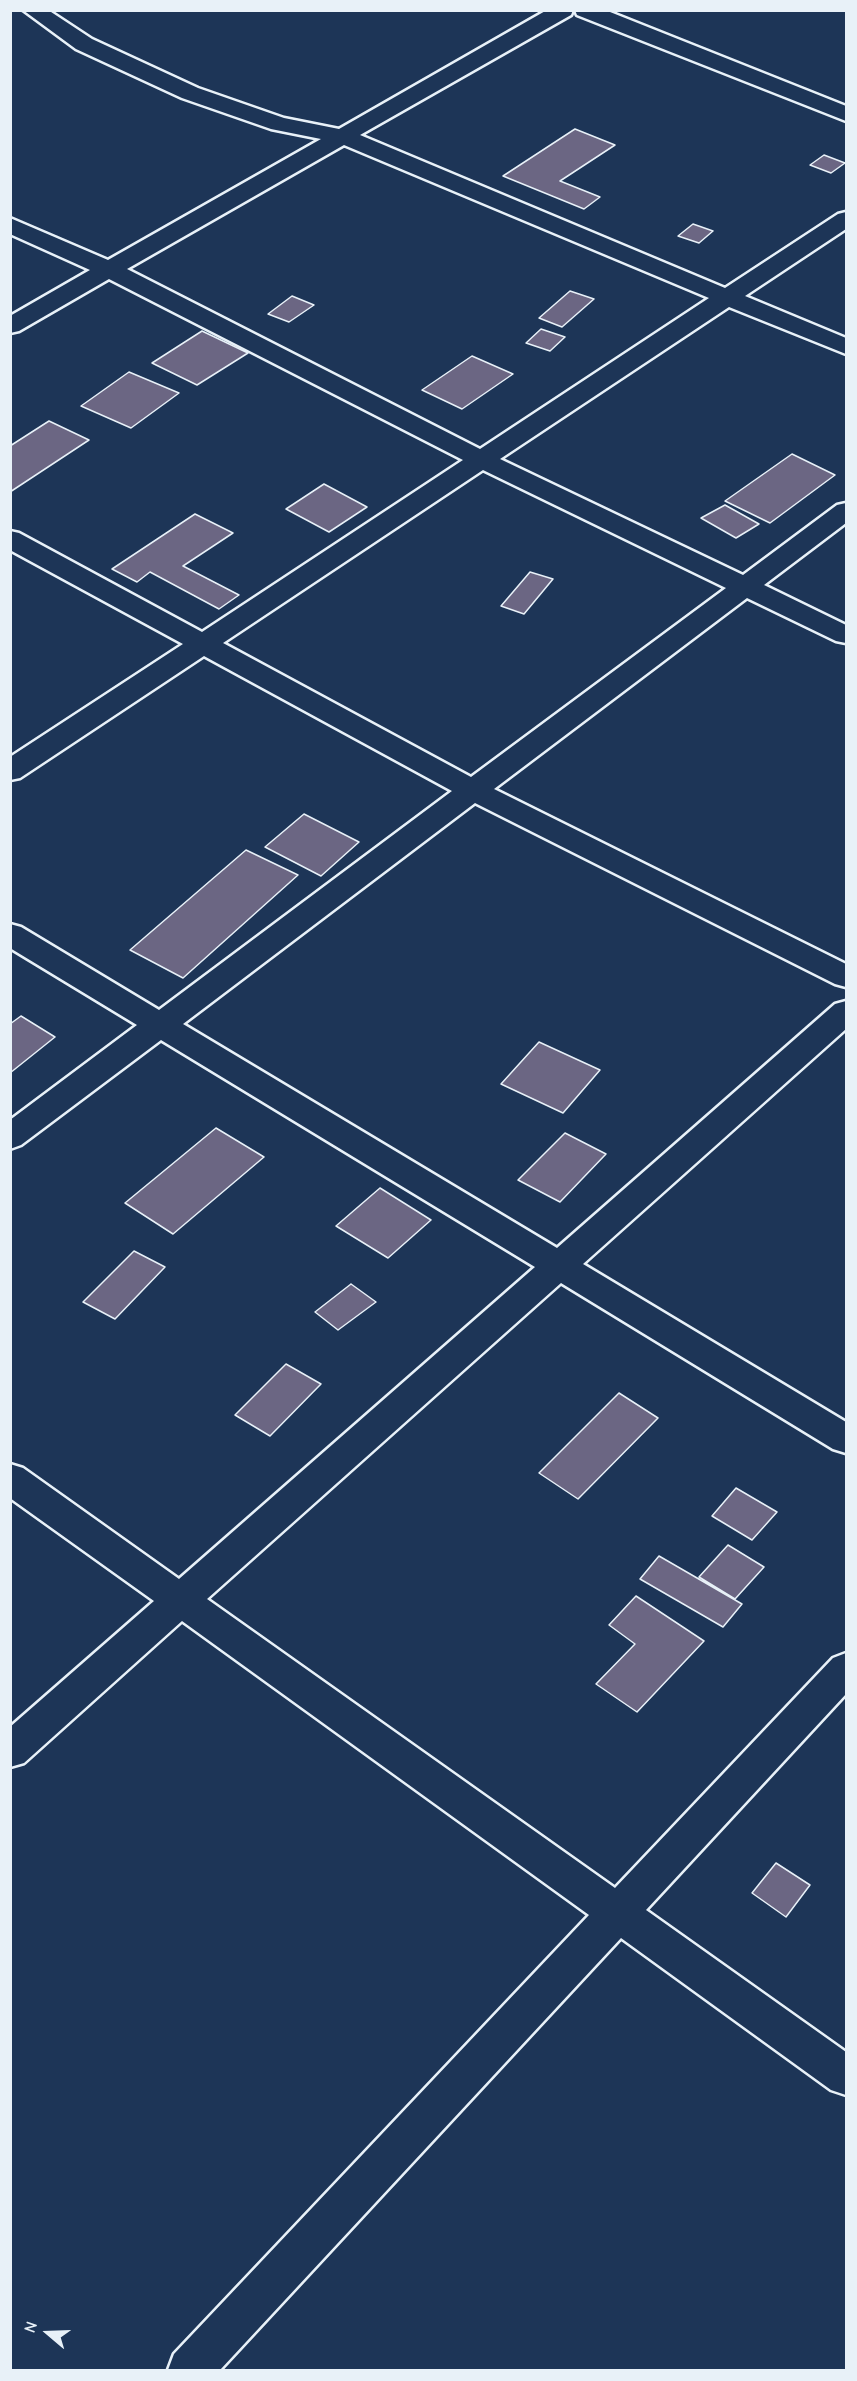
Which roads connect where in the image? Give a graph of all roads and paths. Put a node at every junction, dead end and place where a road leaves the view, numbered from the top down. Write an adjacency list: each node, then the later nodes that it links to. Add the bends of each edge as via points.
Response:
1 (33, 10): 5 (street, via 84,44 190,93 279,124)
2 (563, 10): 5 (street)
3 (585, 10): 4 (street)
4 (846, 114)
5 (342, 136): 8 (street); 9 (street)
6 (846, 219): 9 (street)
7 (10, 225): 8 (street)
8 (110, 270): 10 (street); 12 (street)
9 (730, 296): 11 (street); 12 (street)
10 (10, 326)
11 (846, 347)
12 (482, 460): 15 (street); 17 (street)
13 (846, 511): 15 (street)
14 (10, 539): 17 (street)
15 (746, 587): 16 (street); 19 (street)
16 (846, 635)
17 (203, 644): 18 (street); 19 (street)
18 (10, 771)
19 (474, 791): 21 (street); 23 (street)
20 (10, 934): 23 (street)
21 (846, 977)
22 (846, 1012): 25 (street)
23 (161, 1024): 24 (street); 25 (street)
24 (10, 1137)
25 (560, 1266): 26 (street); 28 (street)
26 (846, 1439)
27 (10, 1478): 28 (street)
28 (182, 1600): 30 (street); 31 (street)
29 (846, 1668): 31 (street)
30 (10, 1751)
31 (618, 1913): 32 (street); 33 (street)
32 (846, 2076)
33 (190, 2370)

